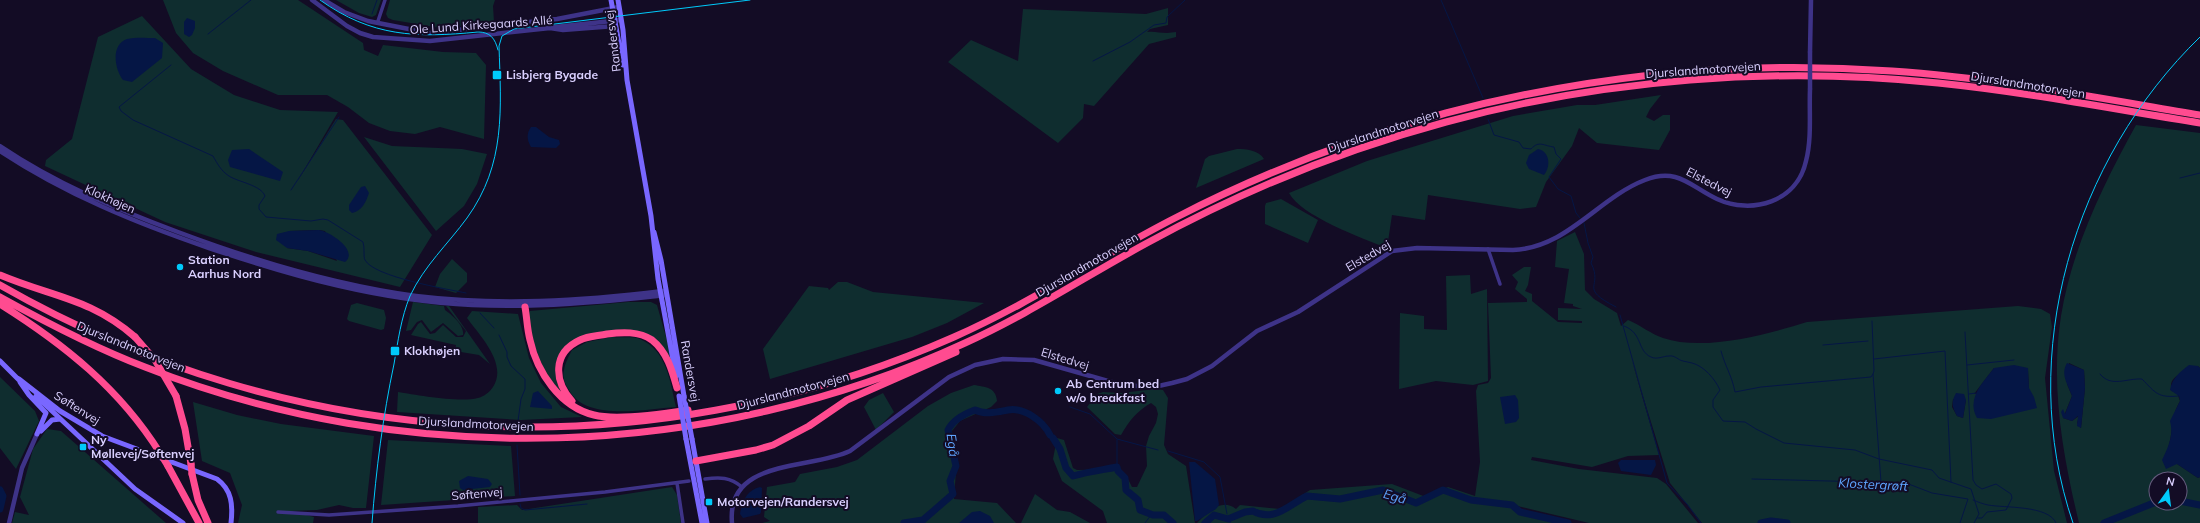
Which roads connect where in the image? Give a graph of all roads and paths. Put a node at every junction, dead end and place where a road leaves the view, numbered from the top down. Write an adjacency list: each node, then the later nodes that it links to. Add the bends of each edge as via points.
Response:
1 (312, 0): 11 (street, Ole Lund Kirkegaards Allé, via 346,26 360,34 373,37 430,41)
2 (324, 0): 10 (street, Ole Lund Kirkegaards Allé, via 353,15)
3 (385, 0): 10 (street)
4 (611, 0): 8 (main road, Randersvej)
5 (618, 0): 7 (main road, Randersvej)
6 (1811, 0): 18 (street, Elstedvej, bridge, via 1808,148 1804,169 1792,188 1771,202 1756,206 1738,206 1716,198 1688,180 1674,177 1646,179 1626,189 1556,238 1516,250)
7 (619, 7): 8 (street, Ole Lund Kirkegaards Allé); 9 (main road, Randersvej)
8 (612, 8): 10 (street, Ole Lund Kirkegaards Allé, via 557,19 443,33 429,33); 11 (main road, Randersvej)
9 (621, 20): 11 (street, Ole Lund Kirkegaards Allé); 12 (main road, Randersvej)
10 (378, 22)
11 (615, 23): 12 (main road, Randersvej)
12 (627, 80): 17 (main road, Randersvej)
13 (2200, 115): 32 (highway, Djurslandmotorvejen, via 1977,79 1845,68 1713,70 1622,79 1532,93 1405,125 1268,175 1176,217 1035,296 956,336 869,370)
14 (2200, 123): 24 (highway, Djurslandmotorvejen, via 1977,88 1860,77 1712,78 1579,93 1448,121 1312,166 1232,199 1181,224)
15 (0, 146): 27 (street, Klokhøjen, via 57,180 113,207 192,237 299,272 375,290 417,296)
16 (0, 151): 27 (street, Klokhøjen, via 35,173 99,206 271,268 336,286 396,297 457,304)
17 (652, 222): 22 (main road, Randersvej); 23 (main road, Randersvej)
18 (1488, 249): 20 (street); 40 (street, Elstedvej, via 1417,248 1392,251 1298,312 1257,332 1212,366 1172,383 1154,387 1122,385 1034,360 1004,359 975,365 949,377 850,451 832,458 758,474)
19 (0, 276): 45 (highway, bridge, via 86,304 109,317 135,337 155,360 176,396 198,500)
20 (1500, 284)
21 (0, 285): 32 (highway, Djurslandmotorvejen, via 81,328 182,369 293,402 379,417 467,426 585,426 688,415)
22 (660, 293): 23 (street, Klokhøjen); 27 (street, Klokhøjen, via 591,303); 30 (main road, Randersvej)
23 (667, 293): 31 (main road, Randersvej)
24 (1061, 294): 25 (highway, Djurslandmotorvejen, via 993,330 913,365 797,403 734,418 658,430 545,438 466,436 393,430 261,404 147,368 74,336); 36 (highway, via 950,356 847,400 809,426 773,445)
25 (0, 297)
26 (0, 304): 44 (highway, bridge, via 56,341 88,366 131,412 168,466)
27 (525, 304): 33 (highway, via 533,351 542,371 559,395 583,412)
28 (0, 361): 29 (main road, Søftenvej)
29 (19, 379): 34 (main road, Søftenvej); 35 (main road, via 29,395 46,413); 46 (main road, Søftenvej, via 60,411 102,436 217,479 227,489 231,498)
30 (678, 388): 31 (main road, Randersvej); 33 (highway, via 670,363 662,350 642,335 612,334 581,340 571,345 560,361 558,370 561,387 573,402 583,408)
31 (682, 396): 36 (main road, Randersvej, bridge)
32 (769, 399): 33 (highway, via 680,411)
33 (617, 416)
34 (61, 420): 35 (main road, via 52,420); 43 (main road, Søftenvej, via 135,489)
35 (37, 434): 42 (street, via 22,468)
36 (693, 462): 48 (main road, Randersvej); 49 (main road, Randersvej)
37 (705, 479): 40 (street, via 724,478)
38 (689, 481): 39 (street, Søftenvej)
39 (677, 483): 41 (street, Søftenvej, via 458,506 329,515); 47 (street)
40 (742, 487): 50 (street, Elstedvej, via 734,501)
41 (278, 512)
42 (9, 523)
43 (183, 523)
44 (199, 523)
45 (208, 523)
46 (231, 523)
47 (683, 523)
48 (702, 523)
49 (707, 523)
50 (732, 523)

